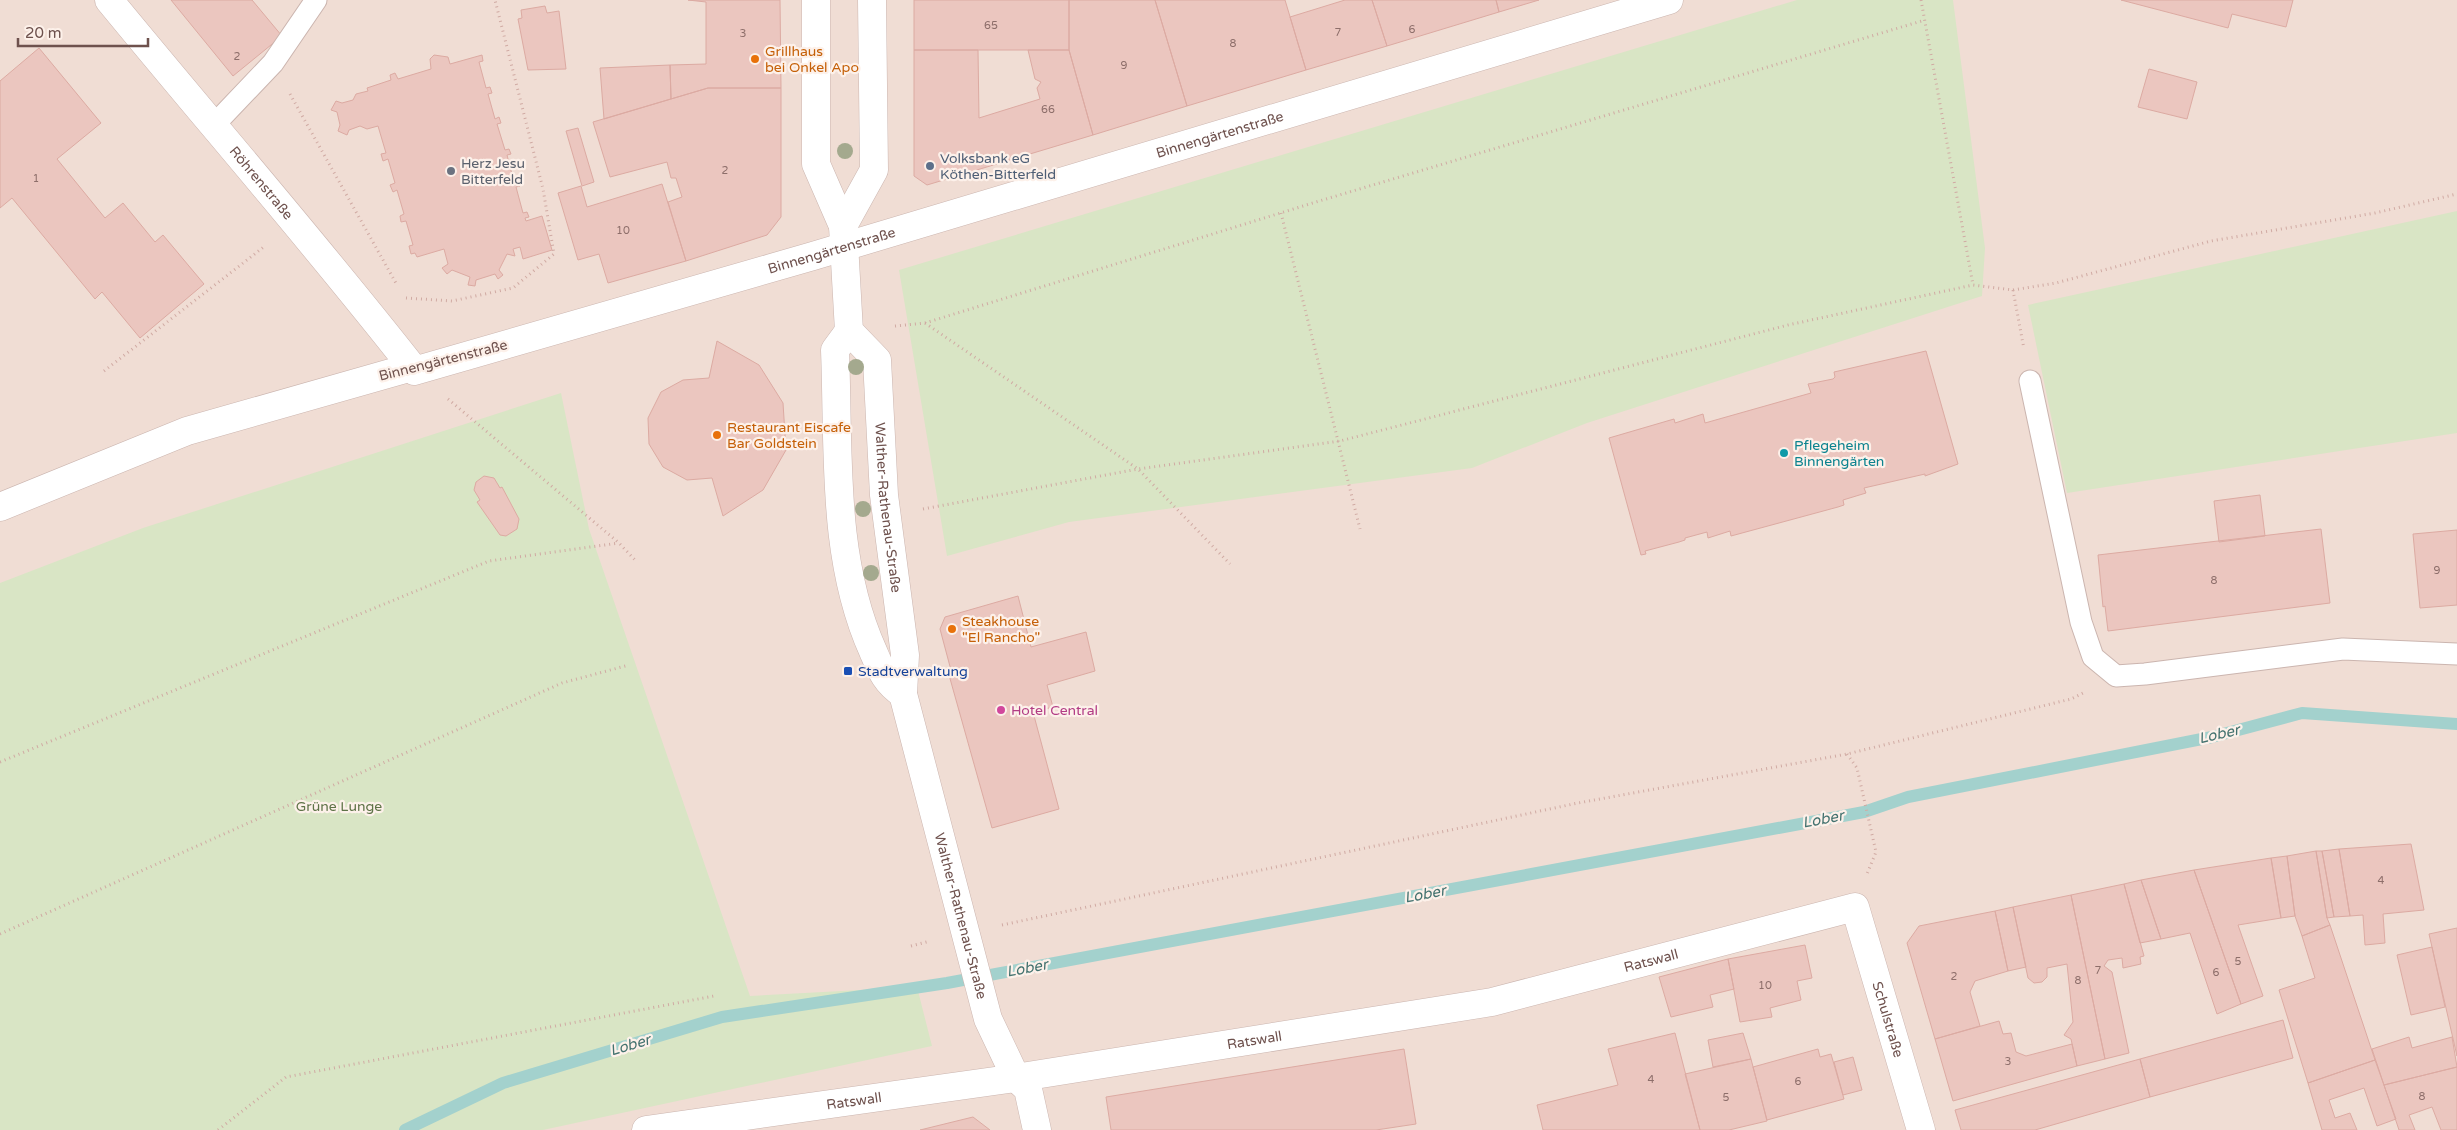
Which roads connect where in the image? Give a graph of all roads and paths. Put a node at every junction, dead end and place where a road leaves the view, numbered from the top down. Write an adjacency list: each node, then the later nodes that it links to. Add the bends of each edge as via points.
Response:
1 (109, 0): 10 (street, Röhrenstraße)
2 (316, 0): 9 (lane)
3 (495, 0): 18 (path, via 543,189 554,254 513,288 452,301)
4 (816, 0): 14 (street, via 816,164)
5 (872, 0): 14 (street, via 874,170)
6 (1669, 0): 14 (street, Binnengärtenstraße)
7 (1921, 0): 8 (path)
8 (1925, 20): 12 (path); 15 (path)
9 (273, 63): 10 (lane); 16 (path)
10 (213, 126): 13 (street, Röhrenstraße)
11 (2457, 194): 17 (path, via 2375,213 2211,241 2056,283)
12 (1281, 213): 19 (path); 24 (path)
13 (296, 223): 21 (street, Röhrenstraße); 22 (path)
14 (843, 237): 20 (street); 21 (street, Binnengärtenstraße)
15 (1973, 285): 17 (path); 24 (path, via 1788,325)
16 (399, 290)
17 (2013, 290): 23 (path)
18 (404, 298)
19 (925, 323): 20 (path); 25 (path)
20 (849, 331): 28 (street, Walther-Rathenau-Straße, via 877,360); 35 (street, Walther-Rathenau-Straße, via 835,350 840,511 844,543 854,598 865,634 890,685)
21 (413, 369): 26 (street, Binnengärtenstraße, via 187,431); 29 (path)
22 (104, 371)
23 (2030, 381): 34 (lane, via 2081,622 2093,657)
24 (1340, 441): 25 (path); 27 (path)
25 (1138, 469): 28 (path, via 904,512 907,535); 31 (path)
26 (0, 507)
27 (1360, 529)
28 (889, 537): 35 (street, Walther-Rathenau-Straße, via 905,655)
29 (619, 543): 30 (path); 37 (path, via 489,561)
30 (635, 560)
31 (1230, 564)
32 (2457, 654): 34 (lane, via 2343,649)
33 (629, 665): 40 (path, via 562,683)
34 (2116, 676): 36 (path, via 2072,699)
35 (902, 694): 41 (street, Walther-Rathenau-Straße)
36 (1847, 754): 38 (path, via 1857,768); 41 (path, via 1578,803)
37 (0, 762)
38 (1876, 852)
39 (1855, 907): 44 (street, Ratswall, via 1492,1002); 48 (street, Schulstraße)
40 (0, 934)
41 (967, 937): 42 (path); 44 (street, Walther-Rathenau-Straße, via 988,1019)
42 (911, 946)
43 (714, 996): 45 (path, via 286,1077)
44 (1016, 1078): 46 (street, Ratswall); 47 (street, Walther-Rathenau-Straße, via 1028,1089)
45 (218, 1130)
46 (646, 1130)
47 (1037, 1130)
48 (1921, 1130)

